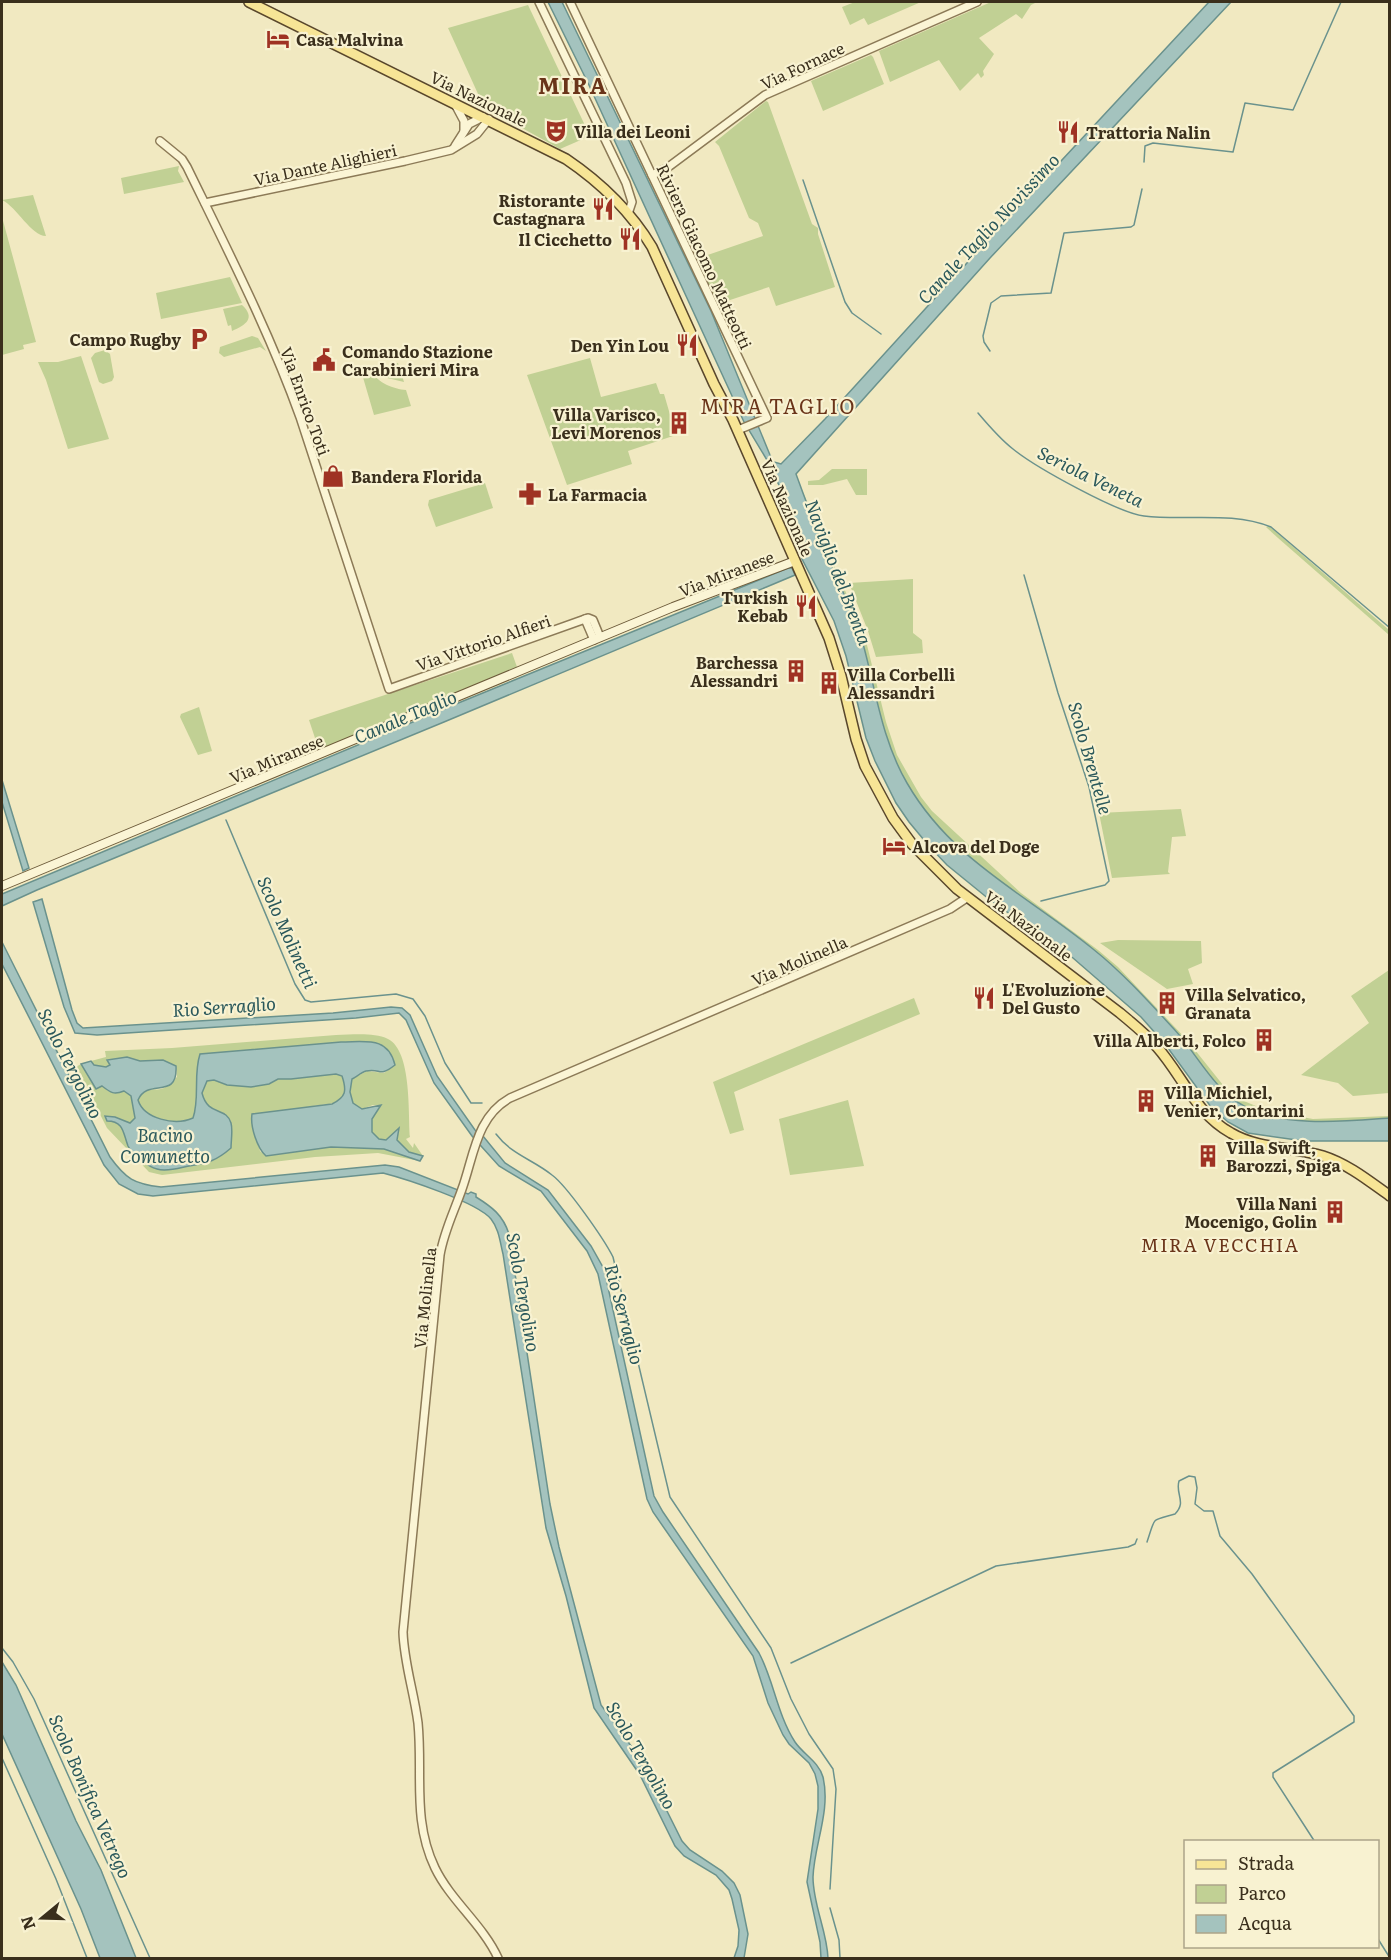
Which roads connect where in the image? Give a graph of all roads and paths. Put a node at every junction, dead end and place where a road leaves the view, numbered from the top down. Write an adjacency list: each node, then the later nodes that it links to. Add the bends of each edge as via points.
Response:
1 (249, 2): 5 (main road, Via Nazionale)
2 (539, 2): 12 (street, via 624,178 632,202)
3 (570, 2): 10 (street, Riviera Giacomo Matteotti)
4 (976, 2): 10 (street, Via Fornace, via 765,95)
5 (455, 103): 6 (main road, Via Nazionale); 7 (street, via 464,121)
6 (486, 118): 7 (street, via 470,124); 9 (street, Via Dante Alighieri, via 477,134); 12 (main road, Via Nazionale, via 566,159)
7 (464, 133): 9 (street)
8 (160, 141): 11 (street, Via Enrico Toti, via 182,159)
9 (451, 150): 11 (street, Via Dante Alighieri)
10 (652, 175): 13 (street, Riviera Giacomo Matteotti, via 767,418)
11 (205, 203): 16 (street, Via Enrico Toti, via 292,393)
12 (628, 214): 13 (main road, Via Nazionale, via 652,247)
13 (742, 429): 14 (main road, Via Nazionale)
14 (796, 562): 15 (main road, Via Miranese); 18 (main road, Via Nazionale, via 833,648 856,739 877,791 912,844)
15 (597, 639): 16 (street, Via Vittorio Alfieri, via 585,619); 17 (main road, Via Miranese)
16 (389, 689)
17 (2, 886)
18 (968, 897): 19 (main road, Via Nazionale, via 1120,1012 1157,1047 1197,1102 1222,1128 1252,1142 1313,1153 1341,1164); 20 (street, Via Molinella, via 950,909 510,1098 496,1108 472,1149 440,1255 403,1647 418,1726 424,1838 446,1887)
19 (1389, 1196)
20 (498, 1959)

